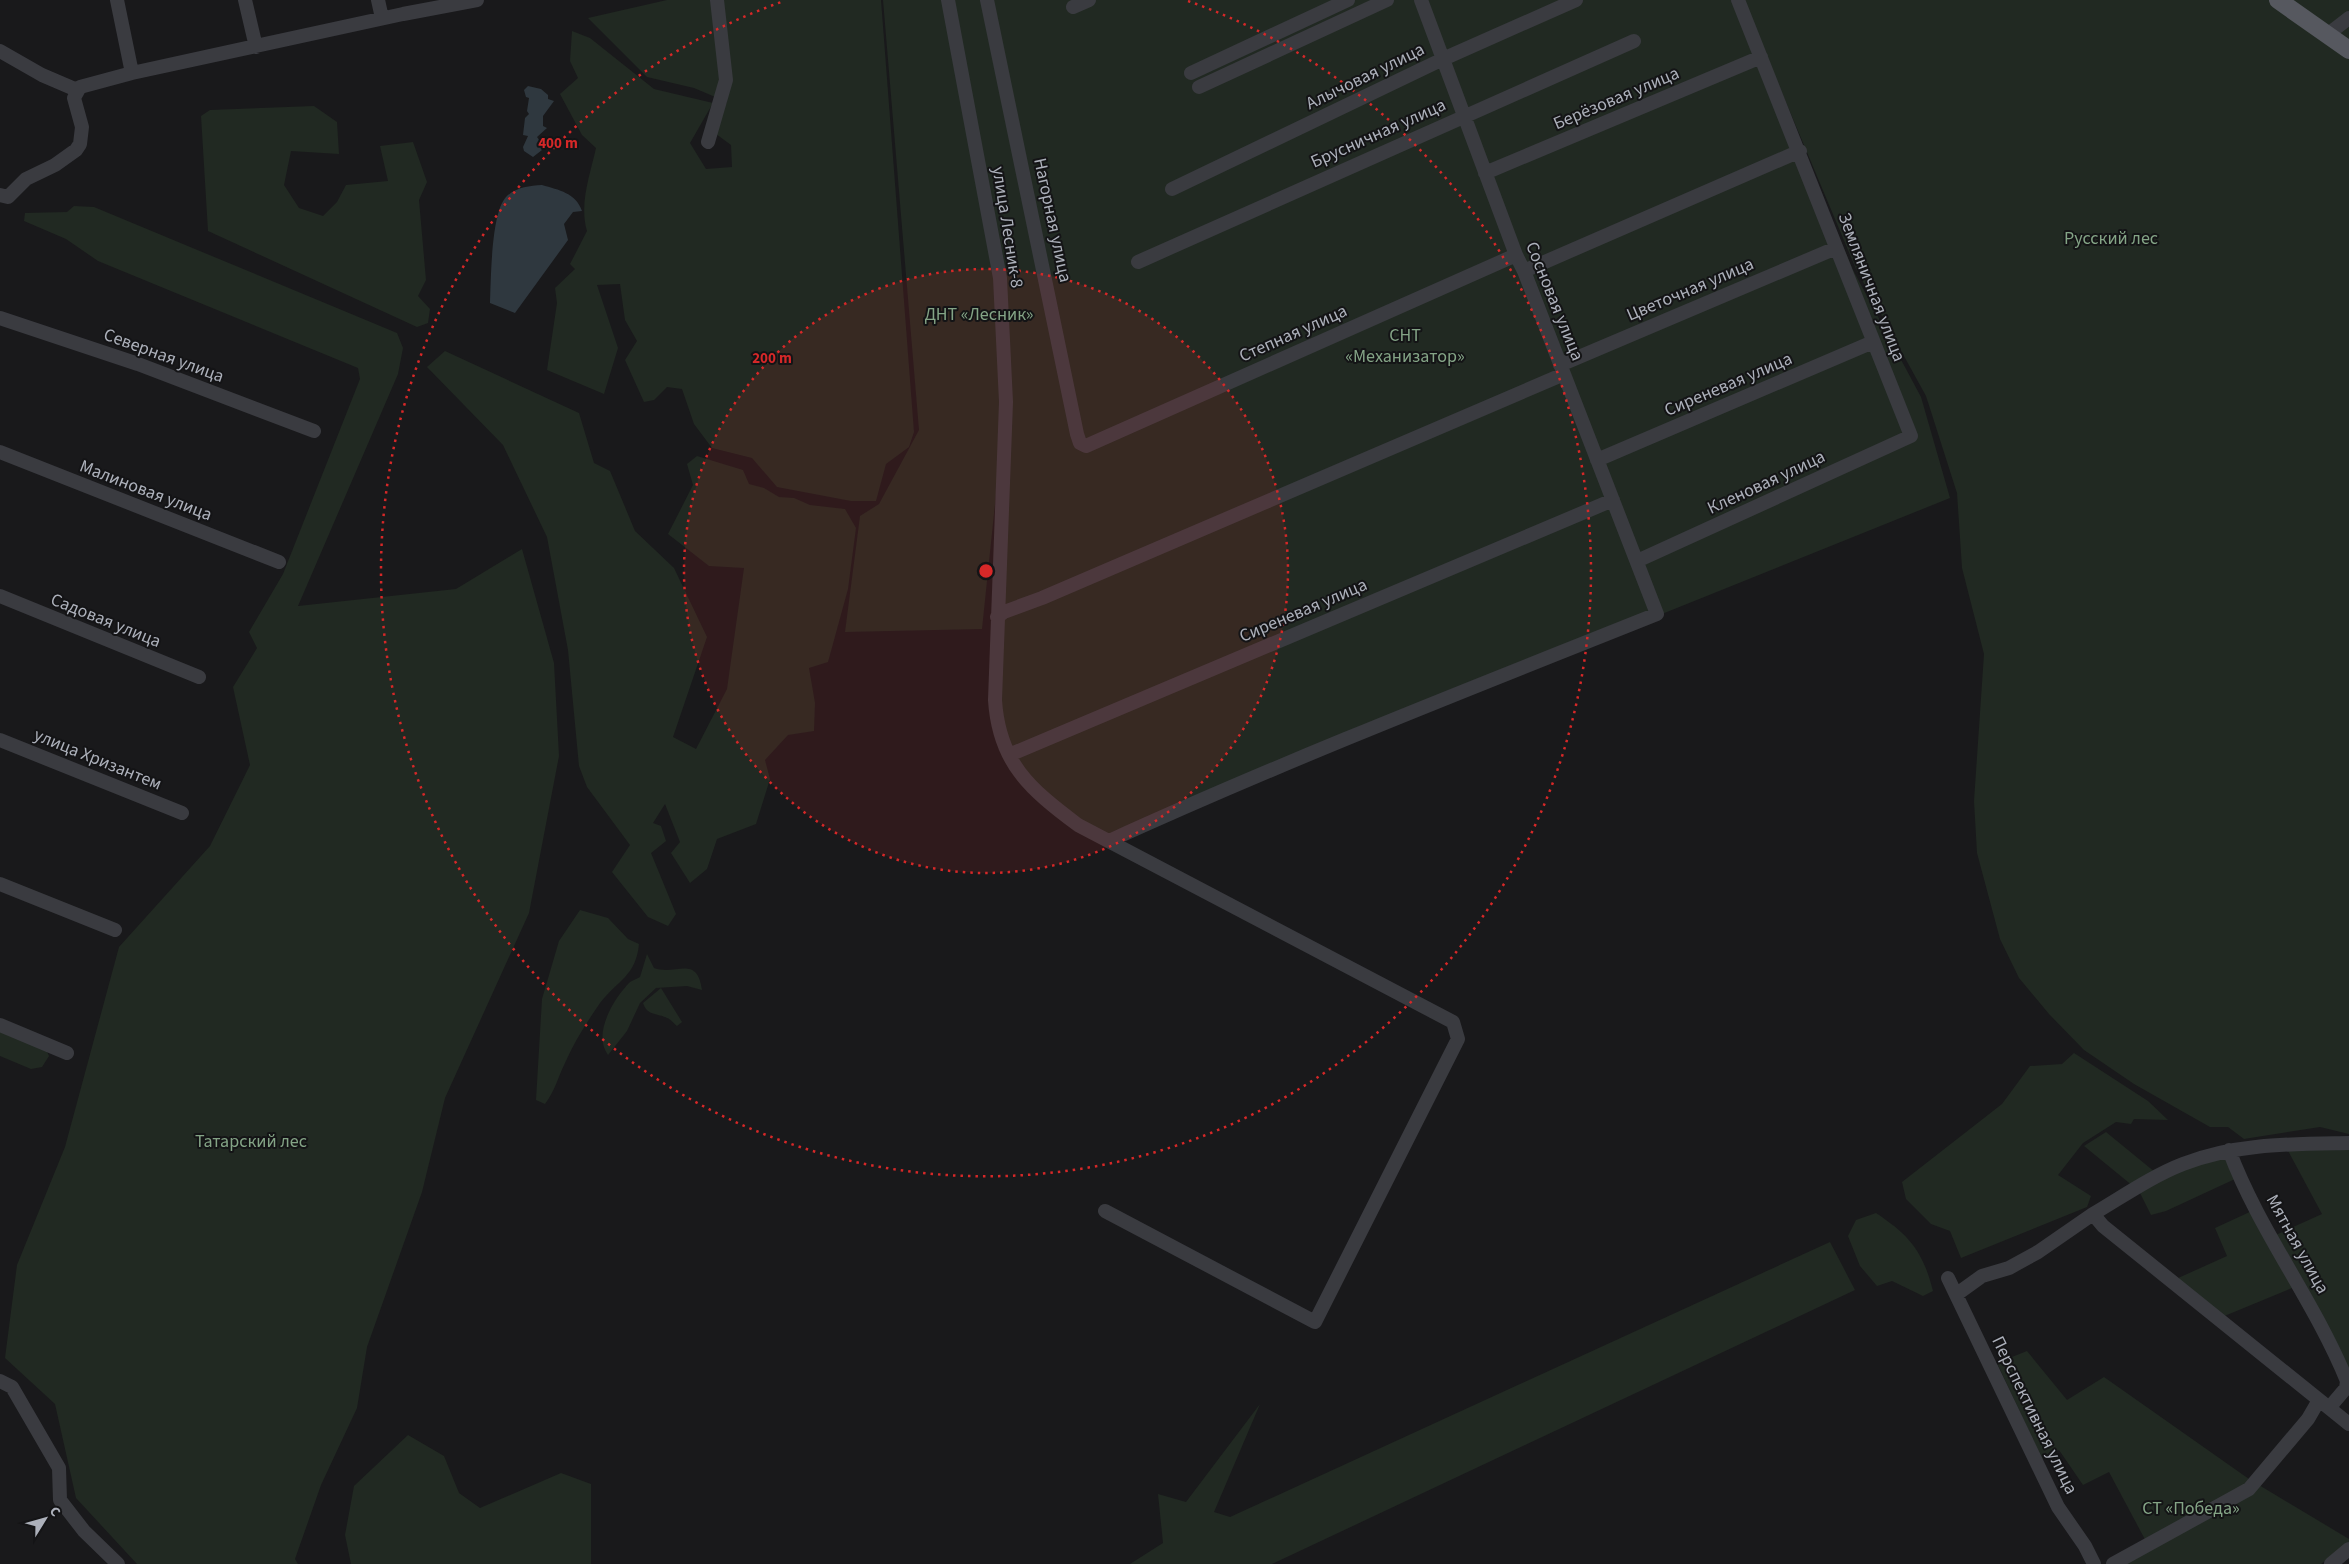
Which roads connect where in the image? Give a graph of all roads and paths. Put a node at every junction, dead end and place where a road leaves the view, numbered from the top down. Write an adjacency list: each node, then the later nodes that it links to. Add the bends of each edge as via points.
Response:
1 (117, 0): 25 (street)
2 (245, 0): 20 (street)
3 (378, 0): 16 (street)
4 (477, 0): 16 (street)
5 (717, 0): 30 (street, via 726,80)
6 (948, 0): 51 (street, улица Лесник-8, via 1000,278 1006,402)
7 (987, 0): 44 (street, Нагорная улица, via 1077,434)
8 (1089, 0): 15 (street)
9 (1348, 0): 26 (street)
10 (1387, 0): 27 (street)
11 (1421, 0): 24 (street, Сосновая улица)
12 (1576, 0): 24 (street, Алычовая улица)
13 (1738, 0): 23 (street, Земляничная улица)
14 (2278, 0): 18 (main road)
15 (1074, 7)
16 (382, 18): 20 (street)
17 (2349, 18): 18 (street)
18 (2328, 35): 21 (main road)
19 (1634, 41): 29 (street, Брусничная улица)
20 (256, 47): 25 (street)
21 (2349, 50)
22 (0, 51): 28 (street)
23 (1761, 57): 31 (street, Земляничная улица); 32 (street, Берёзовая улица)
24 (1443, 59): 29 (street, Сосновая улица); 33 (street, Алычовая улица)
25 (132, 73): 28 (street)
26 (1190, 73)
27 (1199, 87)
28 (76, 90): 34 (street, via 74,98 83,134 76,150 56,165 26,179 8,197)
29 (1464, 115): 32 (street, Сосновая улица); 37 (street, Брусничная улица)
30 (708, 142)
31 (1800, 151): 35 (street, Земляничная улица); 38 (street)
32 (1485, 173): 36 (street, Сосновая улица)
33 (1172, 189)
34 (0, 194)
35 (1836, 248): 40 (street, Земляничная улица); 41 (street, Цветочная улица)
36 (1516, 255): 38 (street, Сосновая улица); 44 (street, Степная улица)
37 (1138, 262)
38 (1524, 271): 41 (street, Сосновая улица)
39 (0, 318): 42 (street, Северная улица, via 138,364)
40 (1873, 342): 43 (street, Земляничная улица); 46 (street, Сиреневая улица)
41 (1562, 370): 46 (street, Сосновая улица); 51 (street, Цветочная улица)
42 (314, 432)
43 (1910, 436): 48 (street, Кленовая улица)
44 (1086, 446)
45 (0, 452): 49 (street, Малиновая улица)
46 (1597, 460): 47 (street, Сосновая улица)
47 (1613, 500): 48 (street, Сосновая улица); 54 (street, Сиреневая улица)
48 (1637, 561): 56 (street, Сосновая улица, via 1657,614)
49 (279, 562)
50 (0, 596): 52 (street, Садовая улица)
51 (997, 617): 54 (street, улица Лесник-8, via 996,723 1004,750)
52 (199, 678)
53 (0, 740): 55 (street, улица Хризантем)
54 (1009, 755): 56 (street, улица Лесник-8, via 1027,782 1052,806 1078,826)
55 (182, 813)
56 (1109, 841): 63 (street, улица Лесник-8, via 1453,1022 1458,1038 1315,1322)
57 (0, 884): 58 (street)
58 (115, 930)
59 (0, 1025): 60 (street)
60 (67, 1053)
61 (2349, 1143): 62 (street, via 2282,1144)
62 (2229, 1150): 64 (street, via 2183,1164); 68 (street, Мятная улица, via 2238,1177 2320,1322 2347,1380 2346,1388)
63 (1105, 1211)
64 (2094, 1214): 66 (street, via 2038,1252 2009,1268 1982,1276); 68 (street, via 2103,1226)
65 (1948, 1278): 66 (street, Перспективная улица)
66 (1957, 1294): 72 (street, Перспективная улица, via 2058,1507)
67 (0, 1381): 71 (street, via 12,1387 59,1468 60,1500 84,1531)
68 (2324, 1404): 69 (street); 73 (street, via 2248,1489)
69 (2349, 1424)
70 (2349, 1549): 74 (street)
71 (118, 1564)
72 (2094, 1564)
73 (2113, 1564)
74 (2332, 1564)

